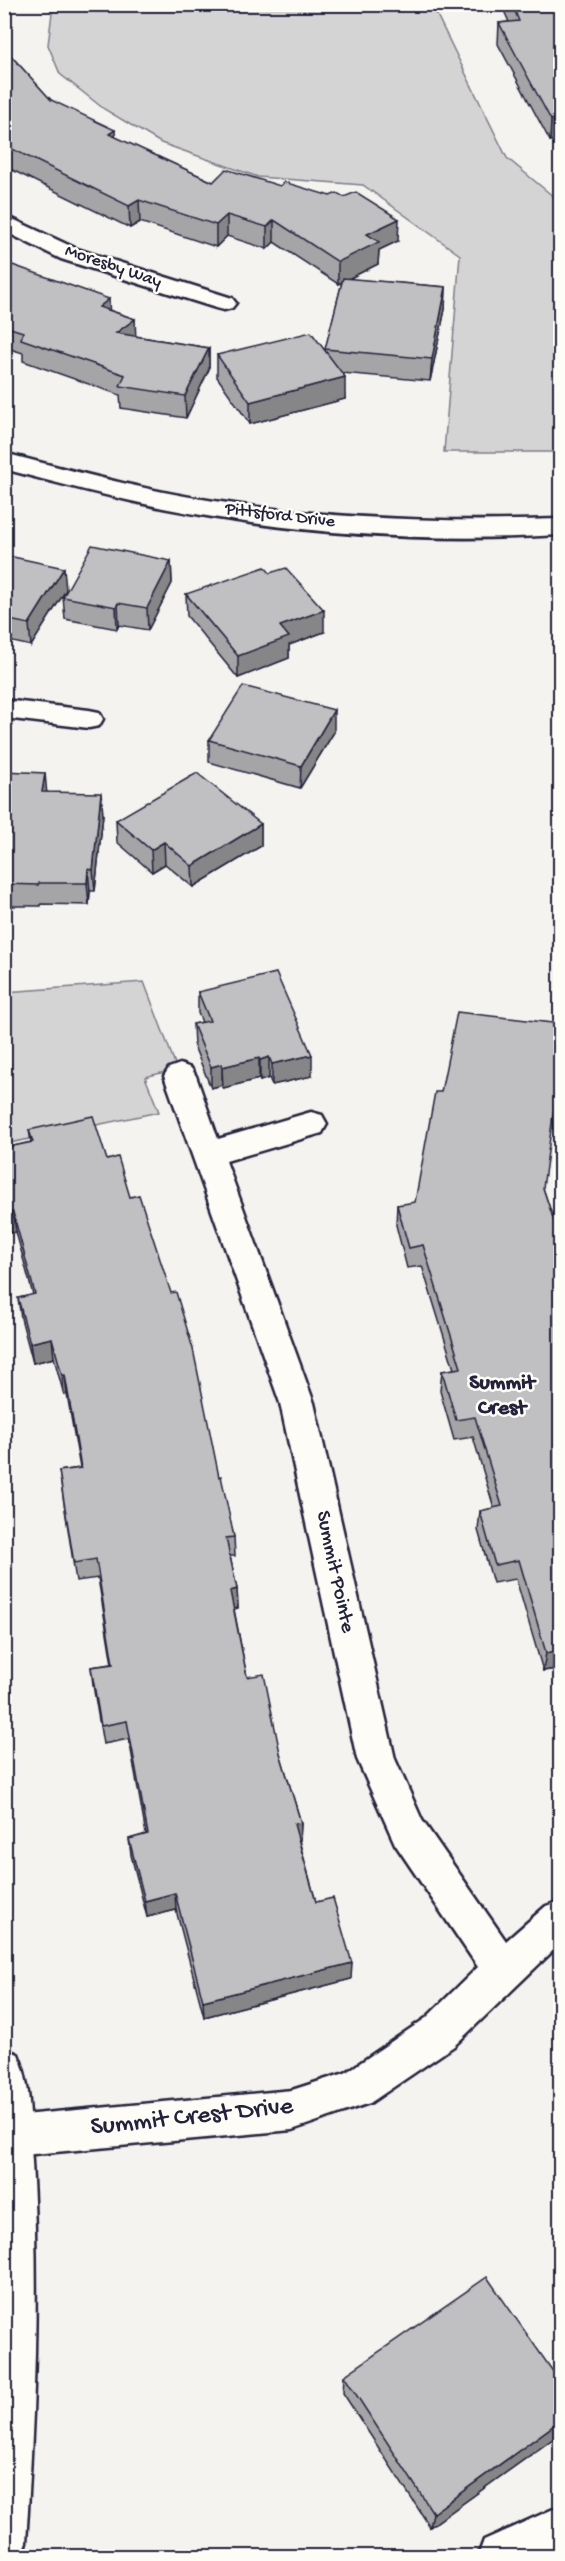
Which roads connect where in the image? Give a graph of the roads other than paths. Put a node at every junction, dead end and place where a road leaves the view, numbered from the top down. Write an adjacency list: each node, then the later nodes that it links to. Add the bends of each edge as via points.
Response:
1 (4, 222): 2 (street, Moresby Way, via 69,254)
2 (224, 303)
3 (4, 461): 4 (street, Pittsford Drive, via 163,500 253,514 382,526)
4 (561, 527)
5 (4, 709): 6 (street)
6 (89, 719)
7 (180, 1076): 9 (street, Summit Pointe)
8 (311, 1124): 9 (street)
9 (208, 1154): 11 (street, Summit Pointe, via 297,1403 376,1759 408,1832)
10 (561, 1919): 11 (street, Summit Crest Drive)
11 (503, 1970): 13 (street, Summit Crest Drive, via 440,2032 356,2089 292,2110)
12 (4, 2068): 13 (street)
13 (12, 2136): 15 (street, via 14,2271)
14 (561, 2528): 16 (street)
15 (4, 2543)
16 (500, 2556)

